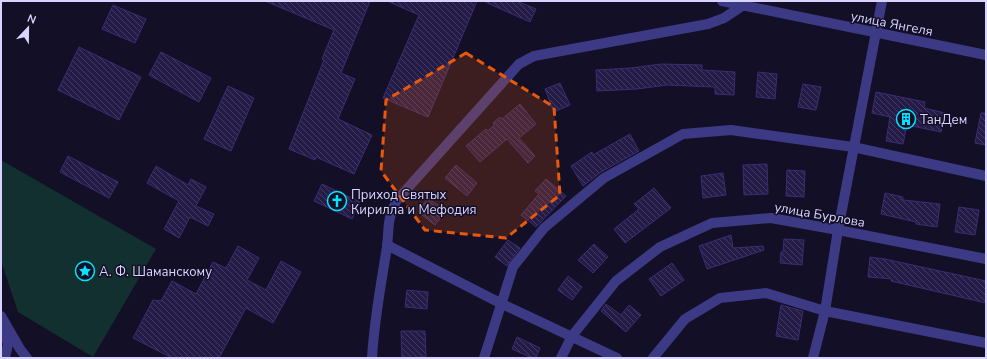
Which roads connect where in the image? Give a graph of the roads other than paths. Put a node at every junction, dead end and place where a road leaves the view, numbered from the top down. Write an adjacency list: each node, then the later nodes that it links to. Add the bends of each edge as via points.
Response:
1 (722, 1): 3 (street, улица Янгеля)
2 (882, 1): 4 (street)
3 (742, 6): 4 (street, улица Янгеля); 9 (street, via 724,18 708,24 534,56 519,64 397,200 389,219)
4 (876, 33): 5 (street, улица Янгеля); 6 (street)
5 (986, 55)
6 (853, 147): 7 (street); 8 (street); 11 (street, via 731,130 683,134 604,178 544,228 513,267)
7 (986, 176)
8 (838, 230): 10 (street, улица Бурлова); 12 (street); 14 (street, улица Бурлова, via 771,218 712,223 660,247 616,281)
9 (387, 245): 11 (street); 18 (street, via 373,328)
10 (986, 259)
11 (502, 304): 14 (street); 19 (street)
12 (825, 311): 15 (street); 22 (street, via 766,293 720,298 685,319); 23 (street)
13 (1, 317): 16 (street, via 8,344); 17 (street)
14 (572, 336): 20 (street, улица Бурлова); 21 (street)
15 (986, 343)
16 (5, 358)
17 (27, 358)
18 (372, 358)
19 (484, 358)
20 (561, 358)
21 (617, 358)
22 (653, 358)
23 (813, 358)

